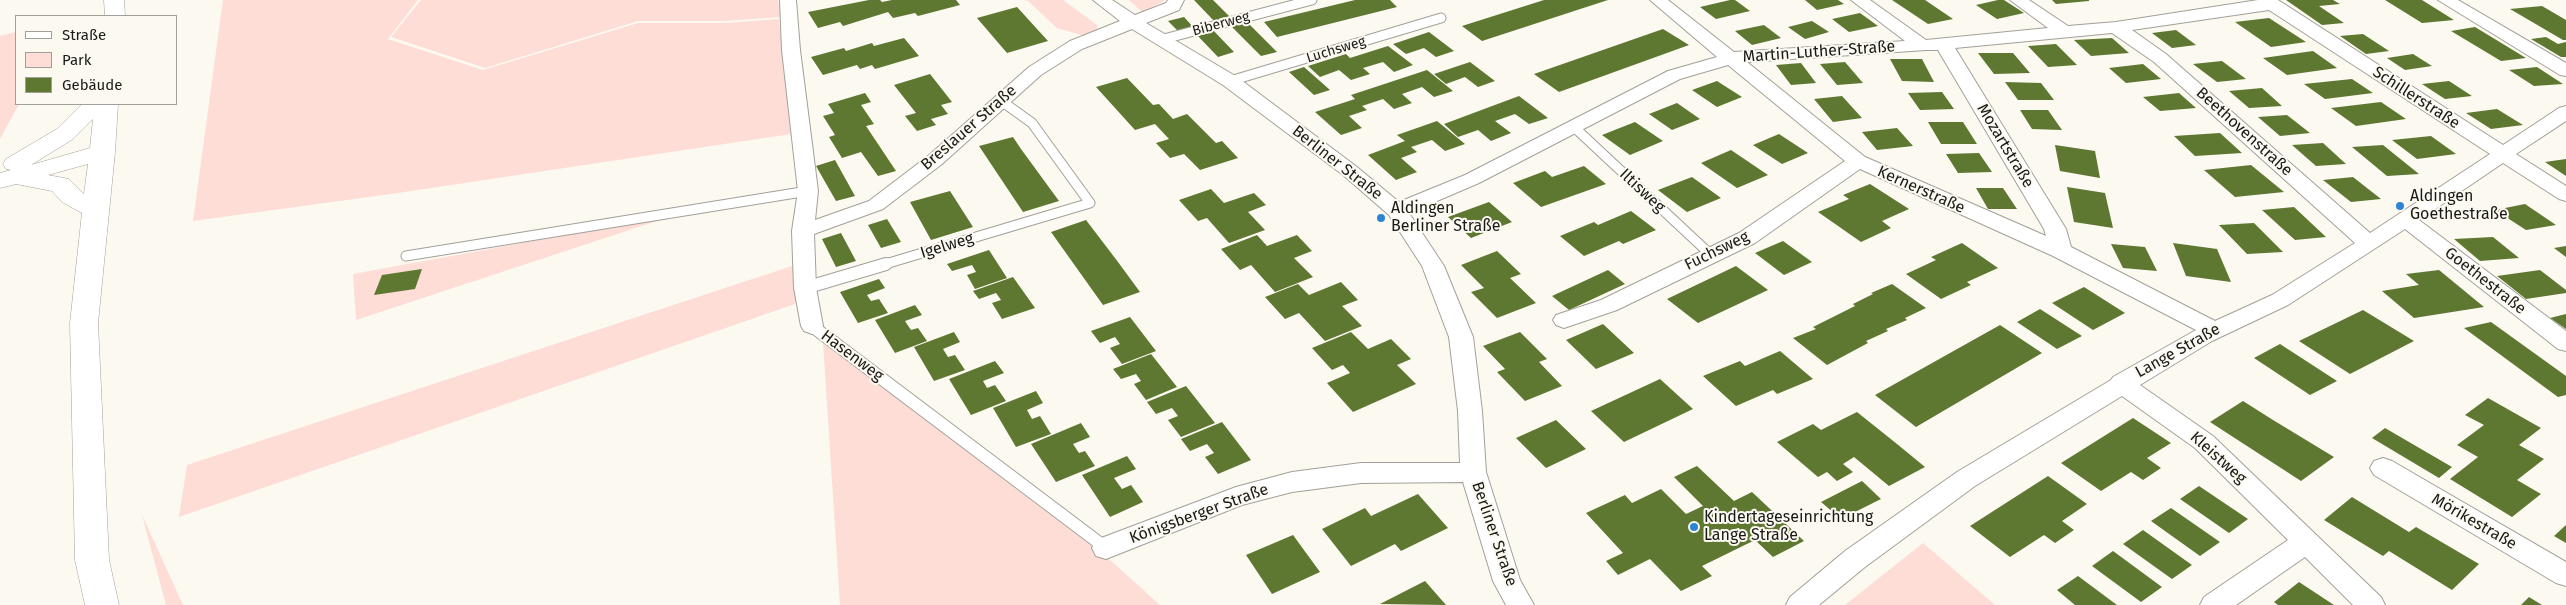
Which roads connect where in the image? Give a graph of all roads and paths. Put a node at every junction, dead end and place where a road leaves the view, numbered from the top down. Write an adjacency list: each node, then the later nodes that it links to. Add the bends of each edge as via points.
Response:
1 (788, 0): 29 (street, Hasenweg)
2 (1101, 0): 11 (street, Berliner Straße)
3 (1176, 0): 11 (street, Breslauer Straße, via 1173,6)
4 (1312, 0): 14 (lane, Biberweg)
5 (1658, 0): 17 (street, Kernerstraße)
6 (1859, 0): 16 (street)
7 (2018, 0): 13 (street)
8 (2446, 0): 18 (street)
9 (2270, 2): 12 (street, Martin-Luther-Straße); 26 (street, Schillerstraße)
10 (1441, 18): 19 (lane, Luchsweg)
11 (1135, 22): 14 (street, Berliner Straße); 20 (street, Breslauer Straße, via 1076,45 1035,71)
12 (2116, 26): 13 (street, Martin-Luther-Straße); 35 (street, Beethovenstraße, via 2160,58)
13 (2063, 31): 15 (street, Martin-Luther-Straße)
14 (1160, 40): 19 (street, Berliner Straße)
15 (1944, 44): 16 (street, Martin-Luther-Straße); 36 (street, Mozartstraße, via 2055,229)
16 (1923, 46): 17 (street, Martin-Luther-Straße)
17 (1732, 58): 24 (street, Martin-Luther-Straße, via 1674,75); 27 (street, Kernerstraße)
18 (2566, 71)
19 (1230, 81): 32 (street, Berliner Straße, via 1350,171)
20 (1000, 100): 34 (street, Breslauer Straße, via 935,160 876,205); 39 (lane, Igelweg, via 1032,123 1090,203)
21 (94, 105): 28 (main road, via 65,134)
22 (106, 105): 25 (main road)
23 (2566, 112): 26 (street, Lange Straße)
24 (1574, 128): 32 (street, Martin-Luther-Straße, via 1472,179); 37 (lane, Iltisweg)
25 (103, 149): 28 (main road); 31 (main road)
26 (2502, 154): 30 (street, Schillerstraße); 33 (street, Lange Straße)
27 (1858, 161): 36 (street, Kernerstraße); 37 (street, Fuchsweg, via 1747,238)
28 (7, 173): 31 (main road, via 60,184 71,197)
29 (808, 191): 34 (street, Hasenweg); 38 (lane)
30 (2566, 195)
31 (96, 210): 50 (main road, via 84,323 92,560)
32 (1397, 211): 46 (street, Berliner Straße, via 1433,266 1461,337)
33 (2404, 218): 35 (street, Lange Straße); 43 (street, Goethestraße)
34 (803, 231): 39 (street, Hasenweg)
35 (2368, 243): 42 (street, Lange Straße, via 2280,300)
36 (2060, 251): 42 (street, Kernerstraße)
37 (1711, 255): 40 (street, Fuchsweg, via 1609,305)
38 (406, 256)
39 (805, 288): 41 (street, Hasenweg)
40 (1564, 320)
41 (812, 326): 48 (lane, Hasenweg)
42 (2215, 330): 44 (street, Lange Straße)
43 (2566, 343)
44 (2121, 383): 47 (street, Kleistweg, via 2204,442); 52 (street, Lange Straße, via 1966,479 1855,559)
45 (2383, 468): 49 (street, Mörikestraße)
46 (1473, 472): 48 (street, Königsberger Straße, via 1361,473 1292,482 1236,497); 51 (street, Berliner Straße, via 1507,581)
47 (2306, 542): 53 (street); 54 (street, Kleistweg)
48 (1106, 548)
49 (2566, 575)
50 (102, 605)
51 (1520, 605)
52 (1800, 605)
53 (2214, 605)
54 (2371, 605)

